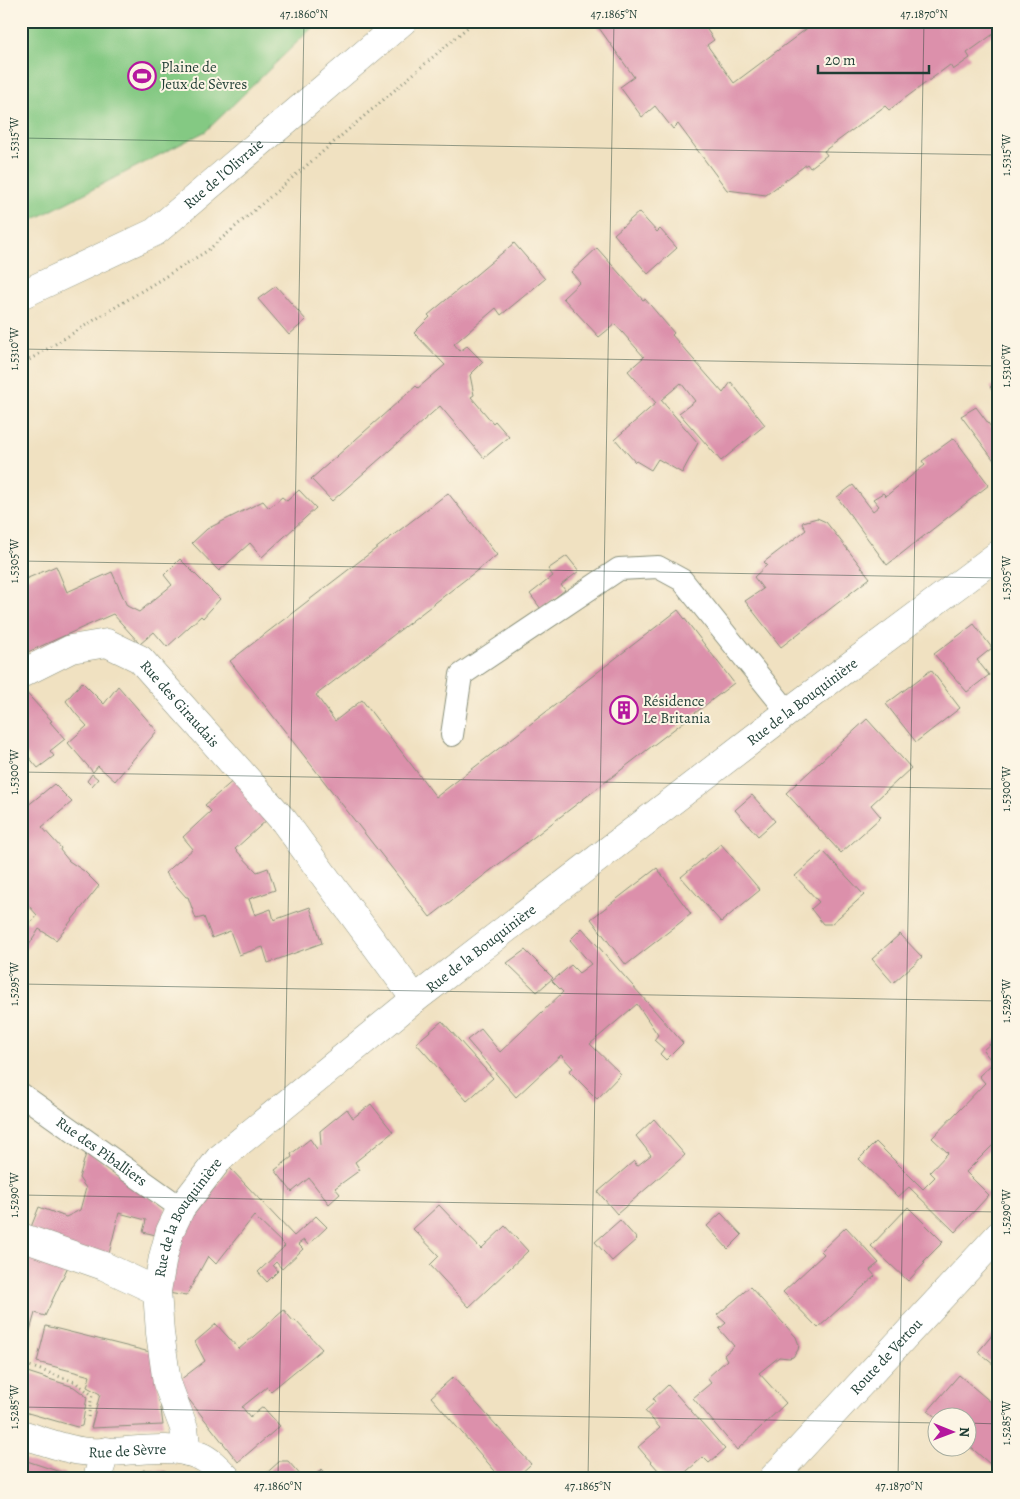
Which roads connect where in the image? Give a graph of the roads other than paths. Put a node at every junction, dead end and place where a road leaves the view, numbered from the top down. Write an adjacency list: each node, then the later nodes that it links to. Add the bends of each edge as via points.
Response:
1 (403, 21): 2 (street, Rue de l'Olivraie, via 155,232)
2 (21, 295)
3 (999, 554): 5 (street, Rue de la Bouquinière)
4 (21, 674): 7 (street, Rue des Giraudais, via 71,649 107,644 140,659 284,821)
5 (788, 712): 6 (lane, via 682,580 658,567 619,569 461,675); 7 (street, Rue de la Bouquinière)
6 (452, 734)
7 (415, 999): 9 (street, Rue de la Bouquinière, via 219,1159)
8 (21, 1094): 9 (lane, Rue des Piballiers)
9 (180, 1208): 12 (street, Rue de la Bouquinière, via 170,1231)
10 (999, 1235): 18 (street, Route de Vertou)
11 (21, 1237): 12 (street, via 104,1266)
12 (157, 1291): 15 (street, Rue de la Bouquinière, via 167,1383 184,1428)
13 (21, 1434): 14 (street, Rue de Sèvre)
14 (94, 1451): 15 (street, Rue de Sèvre, via 141,1449); 16 (street)
15 (187, 1452): 17 (street, Rue de Sèvre, via 210,1461)
16 (97, 1478)
17 (226, 1478)
18 (773, 1478)

